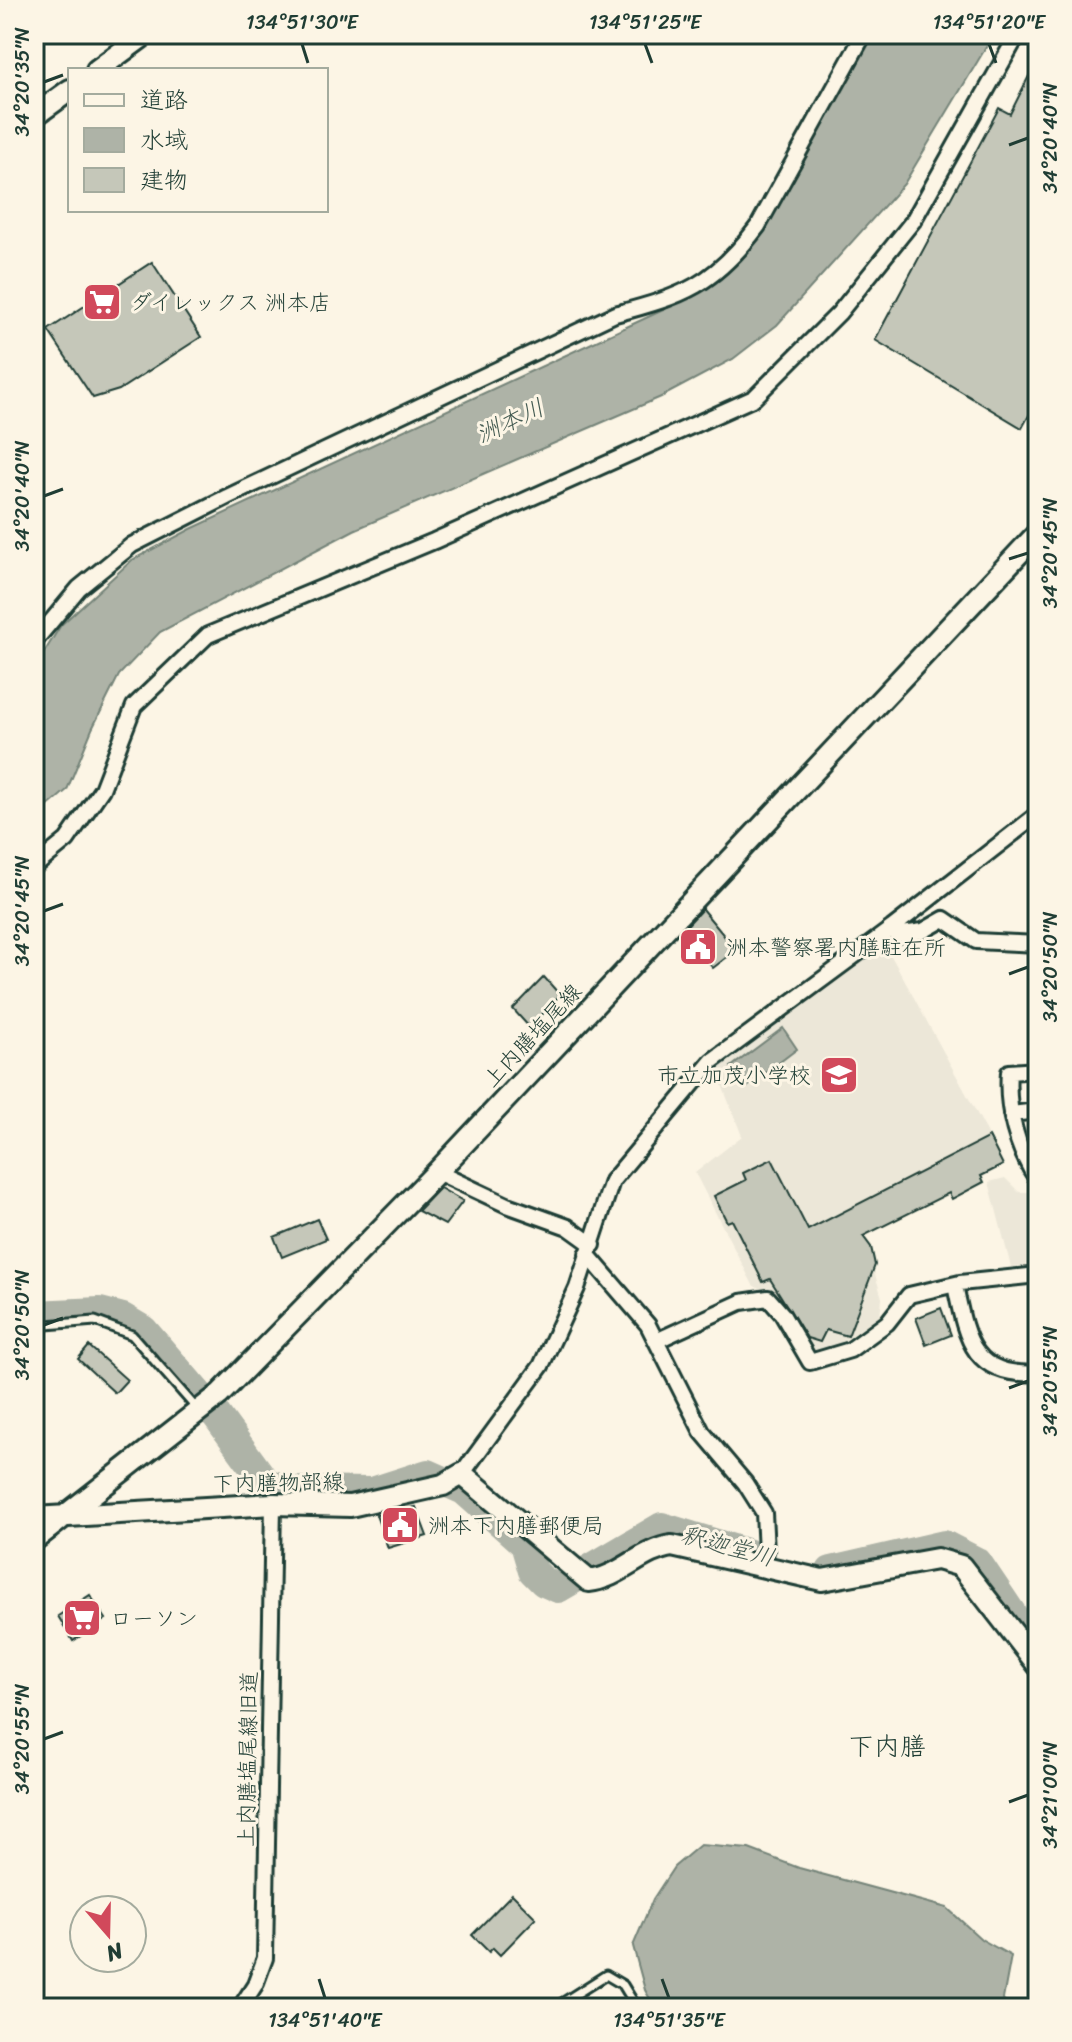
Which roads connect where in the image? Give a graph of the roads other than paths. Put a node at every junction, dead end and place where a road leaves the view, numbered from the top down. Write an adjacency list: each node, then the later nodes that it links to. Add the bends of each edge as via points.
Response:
1 (146, 34): 4 (main road)
2 (864, 34): 8 (street, via 758,226 739,252 701,284 674,299 601,321 132,545 79,588)
3 (1018, 34): 10 (street, via 913,221 839,313 754,398 208,635 134,706 102,789 67,840)
4 (100, 68)
5 (68, 91): 6 (main road)
6 (34, 116)
7 (1038, 533): 17 (main road, 上内膳塩尾線)
8 (34, 642)
9 (1038, 814): 11 (street)
10 (34, 867)
11 (892, 928): 12 (street, via 896,935 923,931 944,919 976,941); 19 (street, via 712,1061 612,1181)
12 (1038, 944)
13 (1038, 1070): 15 (street, via 1009,1072)
14 (1038, 1111): 15 (street)
15 (1011, 1114): 16 (street)
16 (1030, 1150): 18 (street)
17 (437, 1172): 19 (street, via 568,1227); 25 (main road, 上内膳塩尾線)
18 (1038, 1181)
19 (590, 1249): 23 (street); 26 (street, via 541,1366)
20 (1038, 1275): 21 (street)
21 (955, 1285): 23 (street, via 909,1295 887,1323 850,1350 810,1362 768,1298 741,1302); 24 (street, via 963,1330 983,1362 998,1371)
22 (34, 1326): 25 (lane, via 95,1321 132,1335)
23 (656, 1341): 31 (street, via 702,1432 764,1513)
24 (1038, 1373)
25 (200, 1410): 28 (main road, 上内膳塩尾線)
26 (453, 1480): 27 (main road, 下内膳物部線, via 350,1506); 31 (main road, via 582,1576 603,1580 656,1548 672,1546)
27 (273, 1504): 28 (main road, 下内膳物部線); 33 (street, 上内膳塩尾線旧道, via 265,1958)
28 (72, 1513): 29 (main road, 下内膳物部線); 30 (main road, 上内膳塩尾線)
29 (34, 1518)
30 (34, 1540)
31 (764, 1561): 32 (main road, via 822,1580 937,1559 961,1566)
32 (1038, 1665)
33 (242, 2007)
34 (554, 2008): 35 (lane, via 606,1975 623,1985)
35 (637, 2008)

